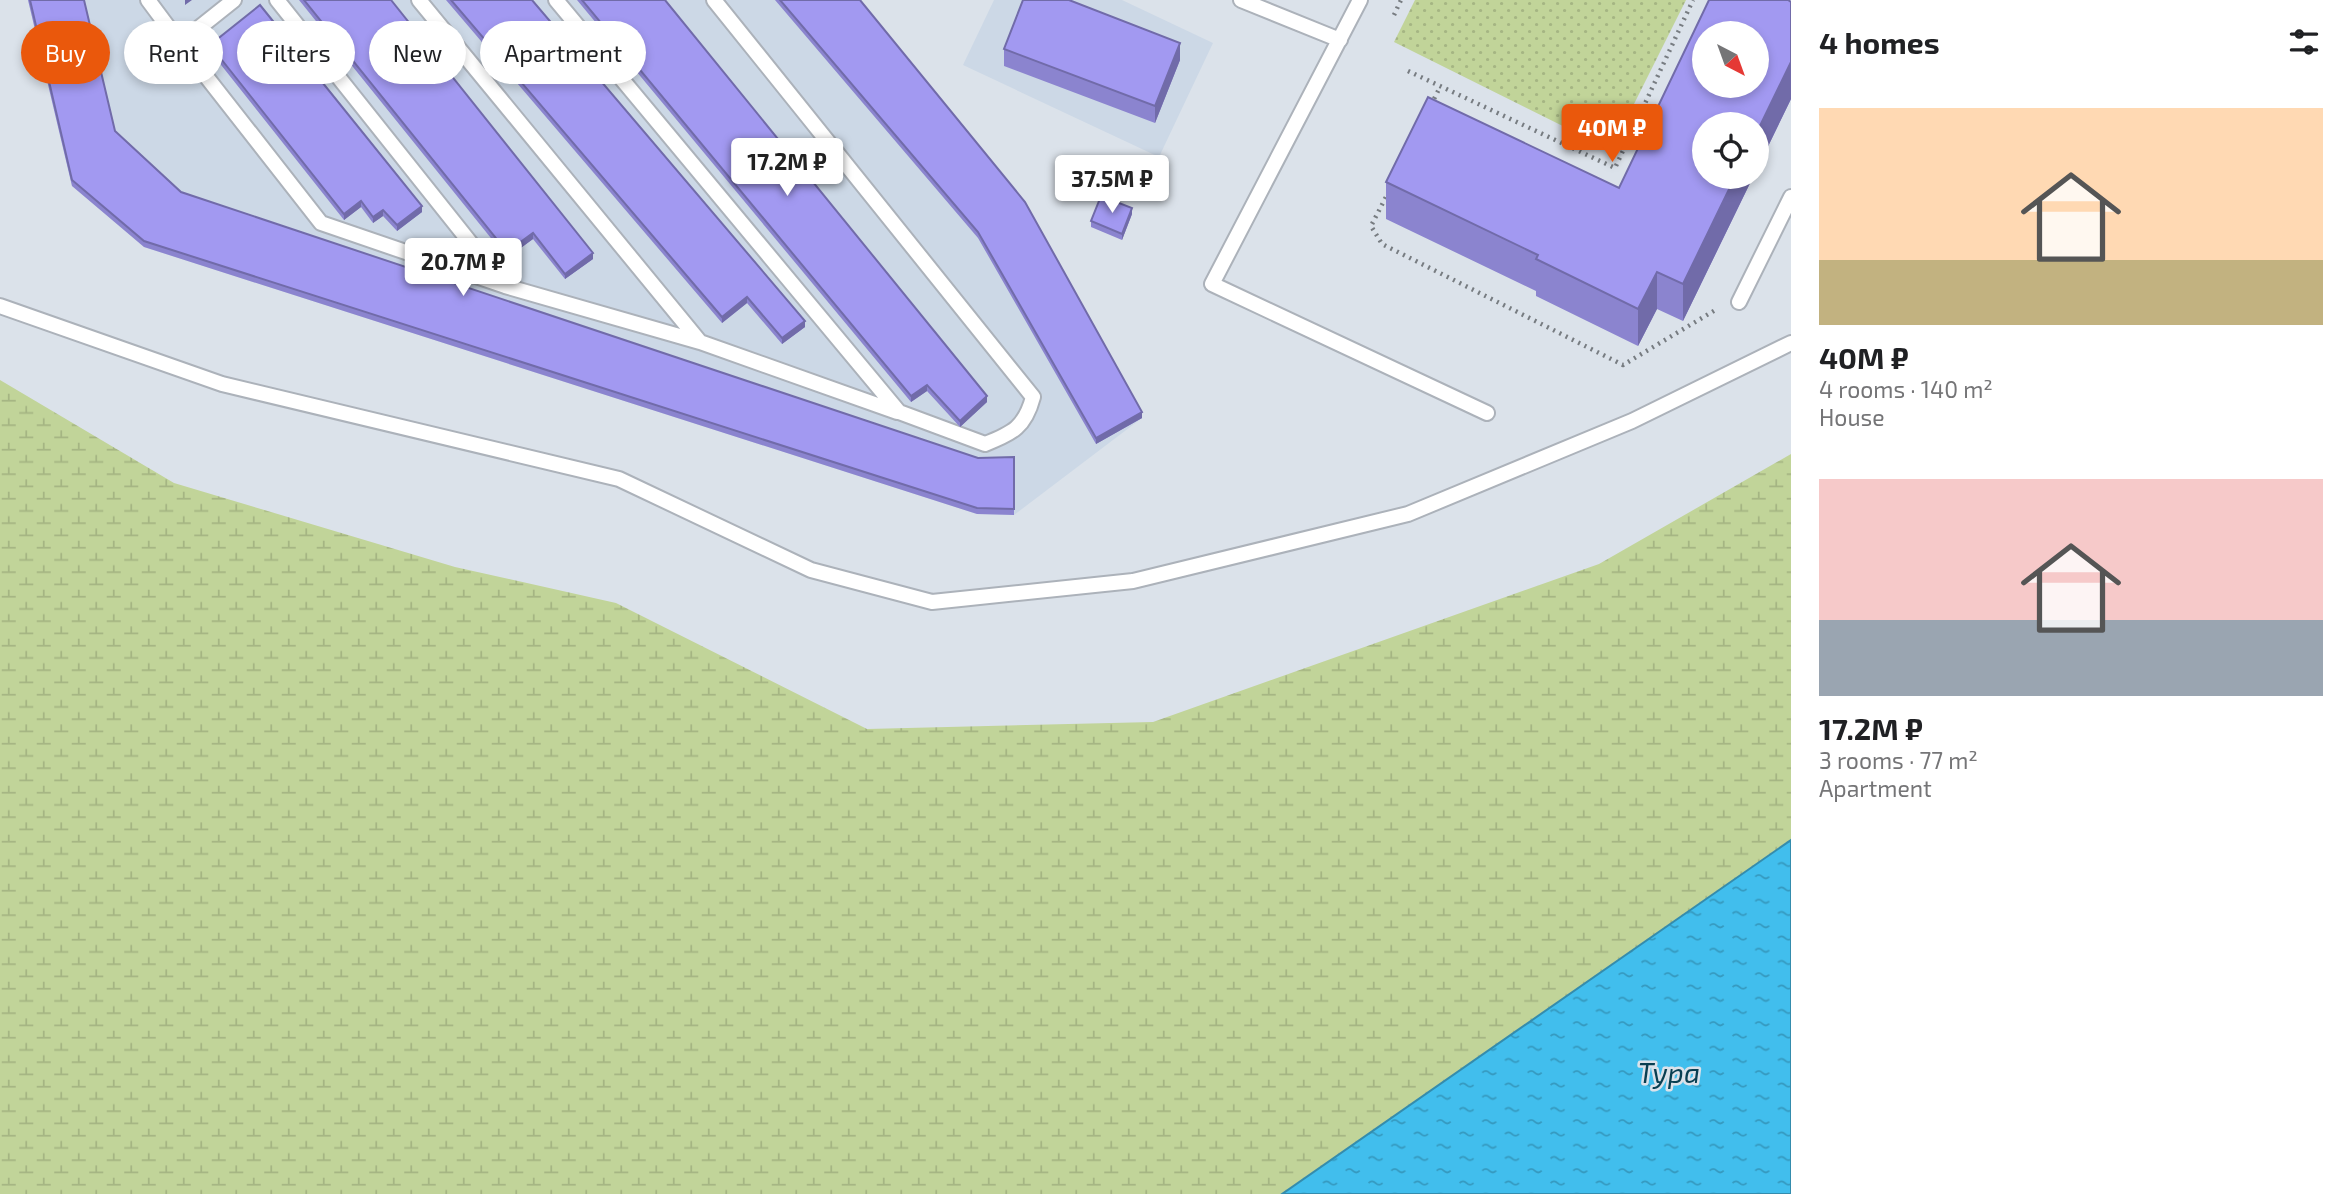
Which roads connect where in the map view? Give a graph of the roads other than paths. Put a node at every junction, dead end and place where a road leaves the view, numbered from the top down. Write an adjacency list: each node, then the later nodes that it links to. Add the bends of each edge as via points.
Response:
1 (148, 0): 9 (lane)
2 (234, 0): 10 (lane)
3 (278, 0): 14 (lane)
4 (419, 0): 17 (lane)
5 (556, 0): 19 (lane)
6 (714, 0): 19 (lane, via 1033,397 1027,419 1006,436 985,444)
7 (1241, 0): 11 (lane)
8 (1360, 0): 11 (lane)
9 (164, 21)
10 (208, 21)
11 (1340, 40): 20 (lane, via 1212,284)
12 (212, 84): 14 (lane, via 321,223)
13 (1791, 197): 15 (lane)
14 (505, 286): 17 (lane)
15 (1732, 303)
16 (0, 306): 18 (lane, via 222,384 619,480 811,570 932,603 1133,581 1408,513 1632,421)
17 (701, 342): 19 (lane)
18 (1791, 342)
19 (899, 412)
20 (1487, 413)

